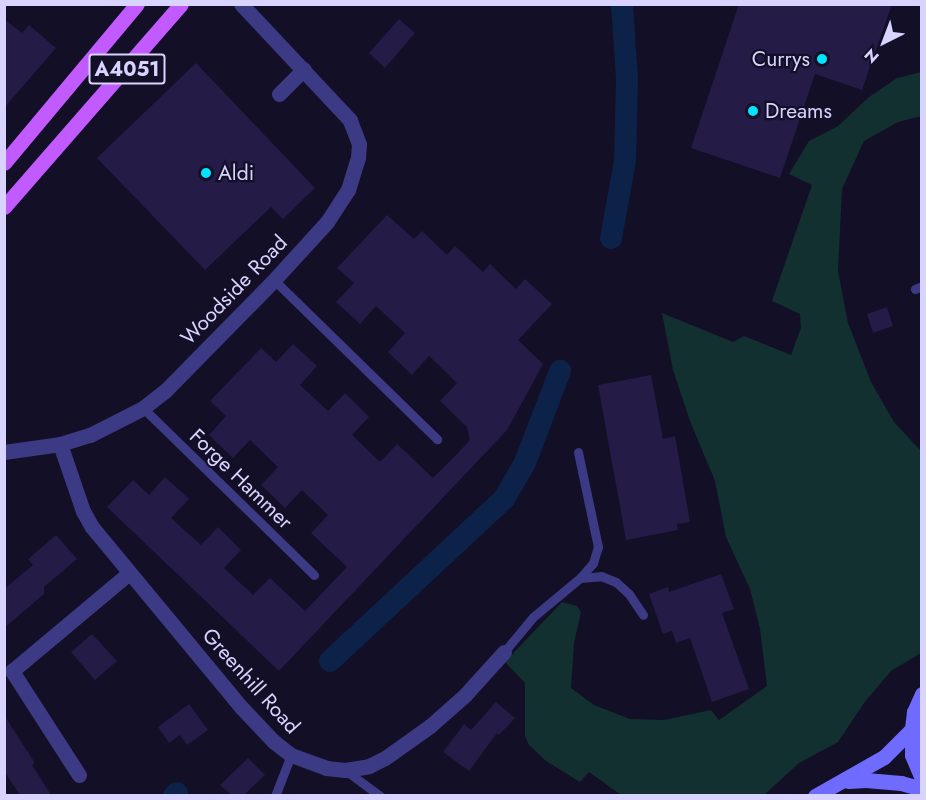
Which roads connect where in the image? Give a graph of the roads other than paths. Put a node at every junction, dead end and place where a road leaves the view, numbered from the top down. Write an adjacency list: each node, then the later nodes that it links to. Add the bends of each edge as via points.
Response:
1 (137, 4): 6 (main road, A4051)
2 (181, 4): 7 (main road, A4051)
3 (241, 4): 4 (street, Woodside Road)
4 (304, 69): 5 (street); 8 (street, Woodside Road, via 350,120 359,144 358,158 339,206)
5 (279, 94)
6 (4, 163)
7 (4, 207)
8 (274, 280): 9 (street, Woodside Road, via 165,391); 10 (lane)
9 (143, 408): 11 (street, Woodside Road, via 90,435); 15 (lane, Forge Hammer)
10 (437, 439)
11 (60, 444): 12 (street, Woodside Road); 14 (street, Greenhill Road, via 83,510)
12 (4, 452)
13 (578, 452): 16 (lane, via 598,547 593,563)
14 (129, 573): 21 (street, Greenhill Road, via 241,707); 23 (street, via 12,671)
15 (314, 575)
16 (580, 578): 17 (lane, via 601,576 616,582); 18 (lane, via 533,617)
17 (643, 615)
18 (504, 652): 22 (street, Greenhill Road, via 465,695 401,749 369,766)
19 (921, 694): 20 (street)
20 (912, 729): 24 (street, via 912,754); 25 (street, via 884,757)
21 (291, 755): 22 (street, Greenhill Road); 27 (lane)
22 (345, 770): 28 (lane)
23 (79, 775)
24 (921, 778)
25 (842, 782): 26 (street, via 901,783); 29 (street)
26 (921, 789)
27 (275, 795)
28 (380, 795)
29 (815, 795)

